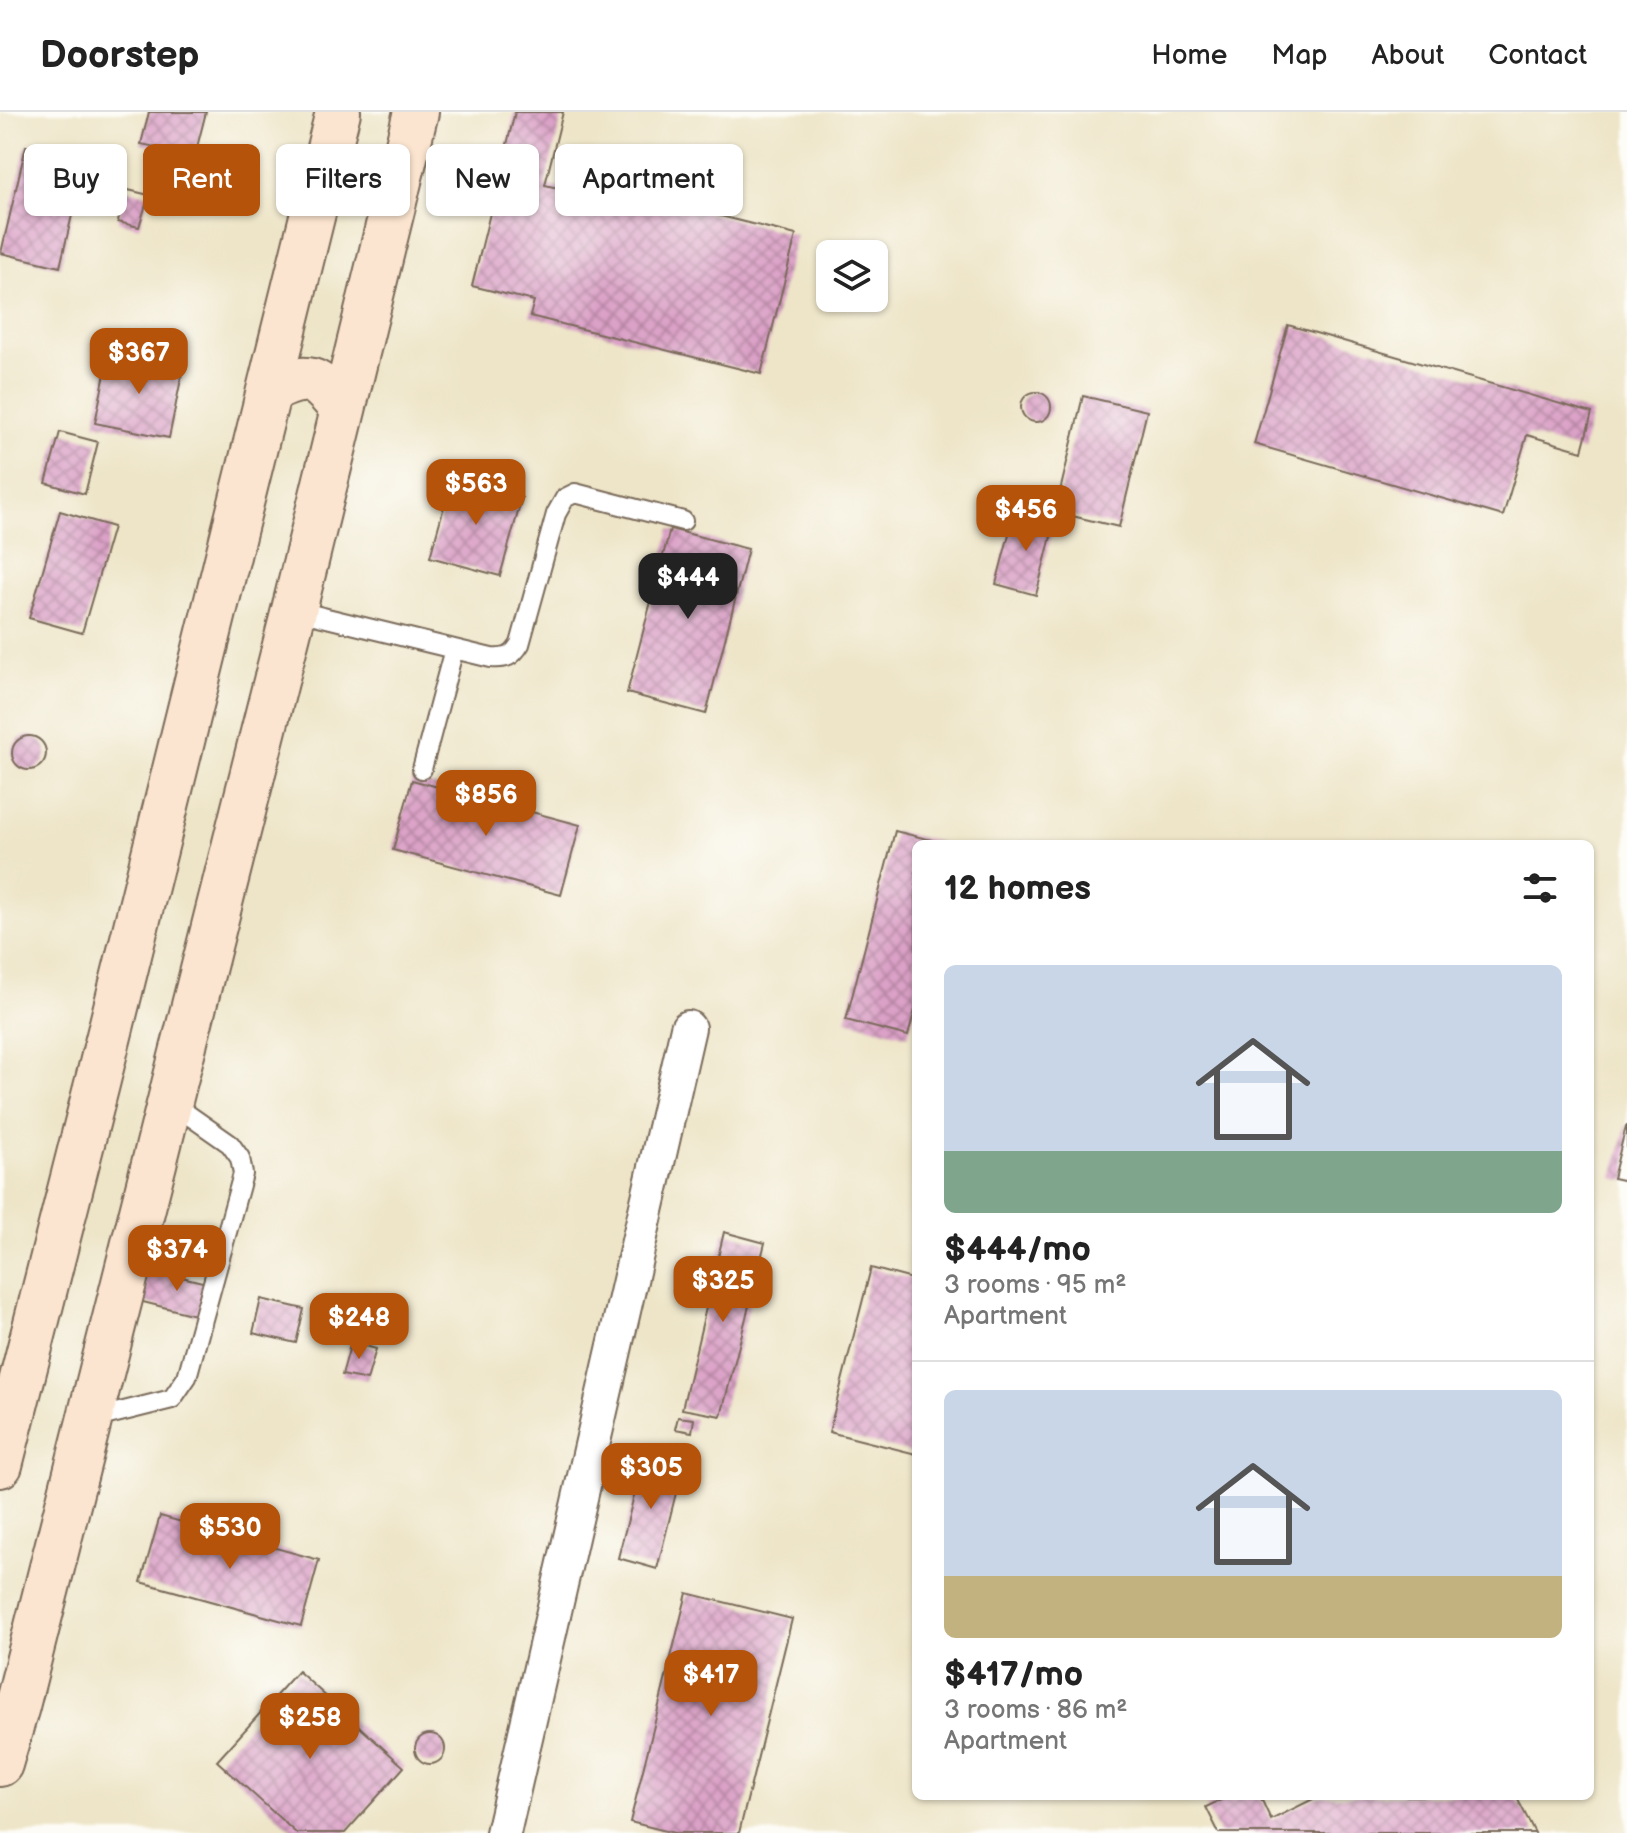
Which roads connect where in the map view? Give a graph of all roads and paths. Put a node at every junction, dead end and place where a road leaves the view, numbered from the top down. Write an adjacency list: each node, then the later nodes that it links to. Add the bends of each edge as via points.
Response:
1 (338, 112): 3 (main road)
2 (416, 112): 4 (main road)
3 (269, 391): 4 (main road, via 307,378 326,388); 12 (main road)
4 (343, 410): 6 (main road)
5 (683, 521): 7 (lane, via 575,493 565,498 514,655 491,658)
6 (294, 610): 7 (lane); 10 (main road)
7 (454, 649): 8 (lane)
8 (422, 769)
9 (688, 1028): 14 (street)
10 (170, 1102): 11 (main road); 11 (lane, via 230,1144 243,1174 181,1388 172,1399)
11 (89, 1419): 13 (main road)
12 (0, 1465)
13 (0, 1764)
14 (503, 1833)

